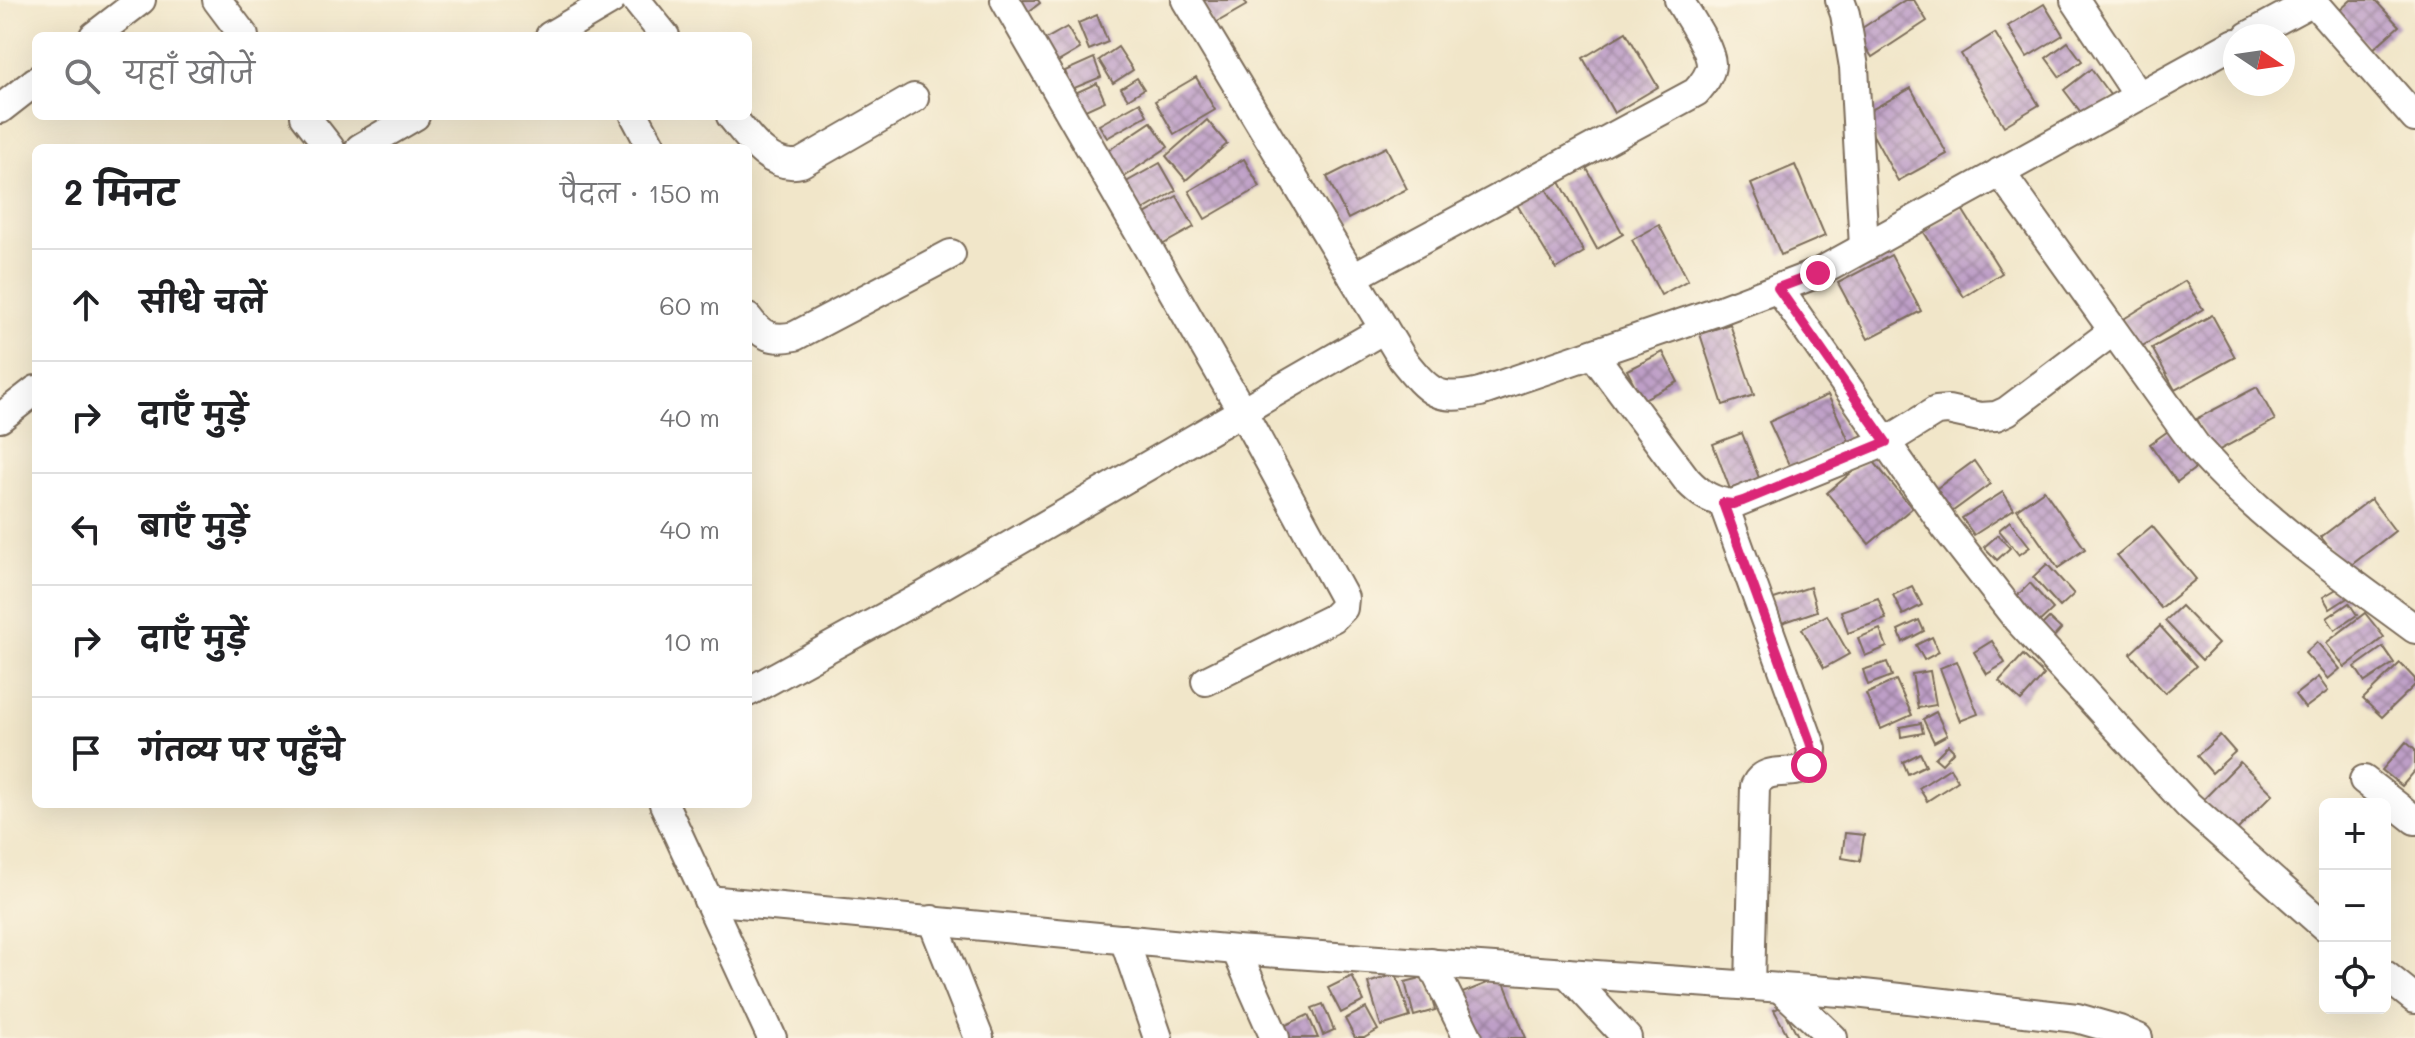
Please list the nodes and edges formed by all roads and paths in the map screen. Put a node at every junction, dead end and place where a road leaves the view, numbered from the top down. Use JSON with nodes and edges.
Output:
{"nodes":[{"id":1,"x":141,"y":0,"type":"edge"},
{"id":2,"x":217,"y":0,"type":"edge"},
{"id":3,"x":611,"y":0,"type":"edge"},
{"id":4,"x":636,"y":0,"type":"edge"},
{"id":5,"x":1005,"y":0,"type":"edge"},
{"id":6,"x":1186,"y":0,"type":"edge"},
{"id":7,"x":1679,"y":0,"type":"edge"},
{"id":8,"x":2075,"y":0,"type":"edge"},
{"id":9,"x":2314,"y":0,"type":"edge"},
{"id":10,"x":1851,"y":5,"type":"edge"},
{"id":11,"x":2268,"y":11,"type":"edge"},
{"id":12,"x":585,"y":27,"type":"edge"},
{"id":13,"x":99,"y":32,"type":"edge"},
{"id":14,"x":241,"y":32,"type":"edge"},
{"id":15,"x":566,"y":32,"type":"edge"},
{"id":16,"x":662,"y":32,"type":"edge"},
{"id":17,"x":2223,"y":49,"type":"edge"},
{"id":18,"x":32,"y":84,"type":"edge"},
{"id":19,"x":2138,"y":95,"type":"junction"},
{"id":20,"x":914,"y":98,"type":"dead end"},
{"id":21,"x":0,"y":109,"type":"edge"},
{"id":22,"x":2415,"y":118,"type":"edge"},
{"id":23,"x":308,"y":120,"type":"edge"},
{"id":24,"x":408,"y":120,"type":"edge"},
{"id":25,"x":637,"y":120,"type":"edge"},
{"id":26,"x":734,"y":120,"type":"edge"},
{"id":27,"x":327,"y":144,"type":"edge"},
{"id":28,"x":367,"y":144,"type":"edge"},
{"id":29,"x":650,"y":144,"type":"edge"},
{"id":30,"x":2000,"y":172,"type":"junction"},
{"id":31,"x":1864,"y":247,"type":"junction"},
{"id":32,"x":951,"y":254,"type":"dead end"},
{"id":33,"x":1353,"y":277,"type":"junction"},
{"id":34,"x":1778,"y":288,"type":"junction"},
{"id":35,"x":752,"y":323,"type":"edge"},
{"id":36,"x":1384,"y":329,"type":"junction"},
{"id":37,"x":2113,"y":331,"type":"junction"},
{"id":38,"x":1593,"y":354,"type":"junction"},
{"id":39,"x":32,"y":393,"type":"edge"},
{"id":40,"x":1242,"y":411,"type":"junction"},
{"id":41,"x":0,"y":418,"type":"edge"},
{"id":42,"x":1886,"y":442,"type":"junction"},
{"id":43,"x":1723,"y":503,"type":"junction"},
{"id":44,"x":2415,"y":629,"type":"edge"},
{"id":45,"x":1206,"y":681,"type":"dead end"},
{"id":46,"x":752,"y":690,"type":"edge"},
{"id":47,"x":2364,"y":780,"type":"dead end"},
{"id":48,"x":666,"y":808,"type":"edge"},
{"id":49,"x":2415,"y":820,"type":"edge"},
{"id":50,"x":708,"y":900,"type":"junction"},
{"id":51,"x":932,"y":920,"type":"junction"},
{"id":52,"x":2319,"y":922,"type":"edge"},
{"id":53,"x":1124,"y":939,"type":"junction"},
{"id":54,"x":1236,"y":950,"type":"junction"},
{"id":55,"x":1431,"y":963,"type":"junction"},
{"id":56,"x":1567,"y":973,"type":"junction"},
{"id":57,"x":2391,"y":980,"type":"edge"},
{"id":58,"x":1750,"y":986,"type":"junction"},
{"id":59,"x":1780,"y":988,"type":"junction"},
{"id":60,"x":2415,"y":999,"type":"edge"},
{"id":61,"x":772,"y":1038,"type":"edge"},
{"id":62,"x":979,"y":1038,"type":"edge"},
{"id":63,"x":1158,"y":1038,"type":"edge"},
{"id":64,"x":1275,"y":1038,"type":"edge"},
{"id":65,"x":1468,"y":1038,"type":"edge"},
{"id":66,"x":1627,"y":1038,"type":"edge"},
{"id":67,"x":1833,"y":1038,"type":"edge"},
{"id":68,"x":2138,"y":1038,"type":"edge"}],
"edges":[{"from":1,"to":13,"type":"street"},
{"from":2,"to":14,"type":"street"},
{"from":3,"to":12,"type":"street"},
{"from":4,"to":16,"type":"street"},
{"from":5,"to":40,"type":"street"},
{"from":6,"to":33,"type":"street"},
{"from":7,"to":33,"type":"street"},
{"from":8,"to":19,"type":"street"},
{"from":9,"to":11,"type":"street"},
{"from":9,"to":22,"type":"street"},
{"from":10,"to":31,"type":"street"},
{"from":12,"to":15,"type":"street"},
{"from":17,"to":19,"type":"street"},
{"from":18,"to":21,"type":"street"},
{"from":19,"to":30,"type":"street"},
{"from":20,"to":26,"type":"street"},
{"from":23,"to":27,"type":"street"},
{"from":24,"to":28,"type":"street"},
{"from":25,"to":29,"type":"street"},
{"from":30,"to":31,"type":"street"},
{"from":30,"to":37,"type":"street"},
{"from":31,"to":34,"type":"street"},
{"from":32,"to":35,"type":"street"},
{"from":33,"to":36,"type":"street"},
{"from":34,"to":38,"type":"street"},
{"from":34,"to":42,"type":"street"},
{"from":36,"to":38,"type":"street"},
{"from":36,"to":40,"type":"street"},
{"from":37,"to":42,"type":"street"},
{"from":37,"to":44,"type":"street"},
{"from":38,"to":43,"type":"street"},
{"from":39,"to":41,"type":"street"},
{"from":40,"to":45,"type":"street"},
{"from":40,"to":46,"type":"street"},
{"from":42,"to":43,"type":"street"},
{"from":42,"to":52,"type":"street"},
{"from":43,"to":58,"type":"street"},
{"from":47,"to":49,"type":"street"},
{"from":48,"to":50,"type":"street"},
{"from":50,"to":51,"type":"street"},
{"from":50,"to":61,"type":"street"},
{"from":51,"to":53,"type":"street"},
{"from":51,"to":62,"type":"street"},
{"from":53,"to":54,"type":"street"},
{"from":53,"to":63,"type":"street"},
{"from":54,"to":55,"type":"street"},
{"from":54,"to":64,"type":"street"},
{"from":55,"to":56,"type":"street"},
{"from":55,"to":65,"type":"street"},
{"from":56,"to":58,"type":"street"},
{"from":56,"to":66,"type":"street"},
{"from":57,"to":60,"type":"street"},
{"from":58,"to":59,"type":"street"},
{"from":59,"to":67,"type":"street"},
{"from":59,"to":68,"type":"street"}]}
